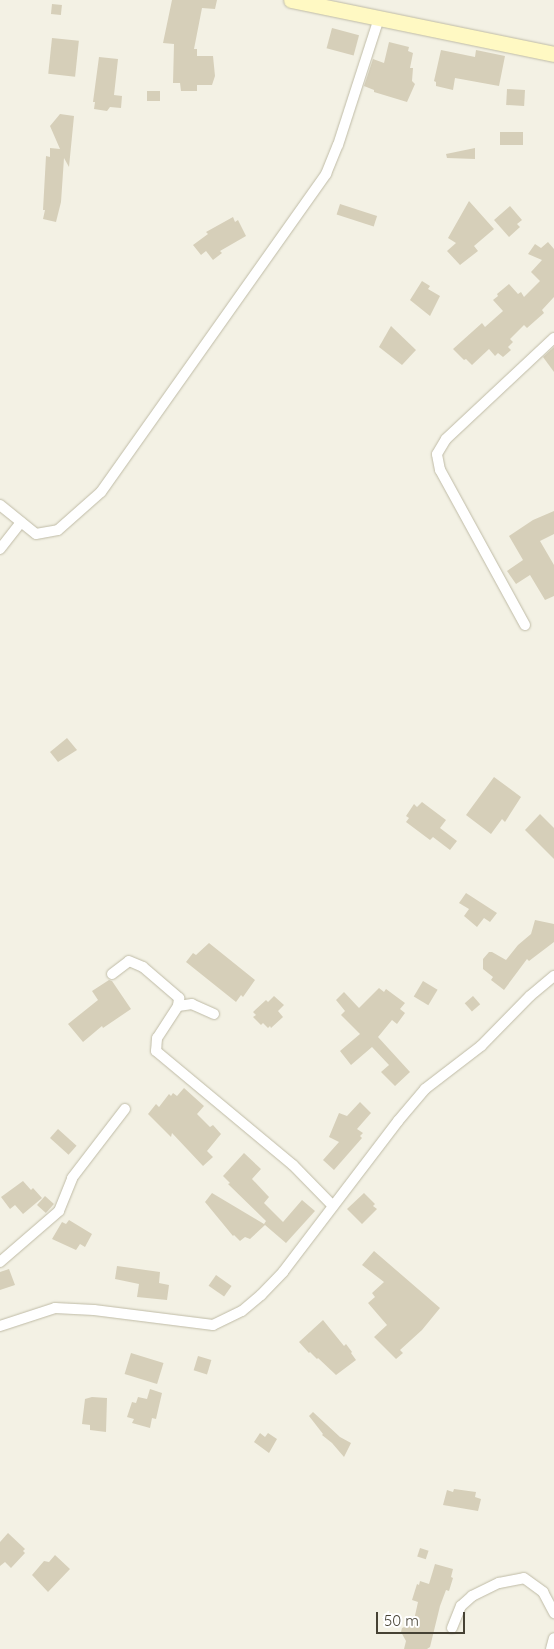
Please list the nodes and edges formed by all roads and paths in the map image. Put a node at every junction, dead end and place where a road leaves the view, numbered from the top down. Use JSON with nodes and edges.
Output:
{"nodes":[{"id":1,"x":290,"y":0,"type":"edge"},
{"id":2,"x":379,"y":18,"type":"junction"},
{"id":3,"x":554,"y":54,"type":"edge"},
{"id":4,"x":554,"y":338,"type":"edge"},
{"id":5,"x":0,"y":505,"type":"edge"},
{"id":6,"x":21,"y":522,"type":"junction"},
{"id":7,"x":0,"y":549,"type":"edge"},
{"id":8,"x":525,"y":625,"type":"dead end"},
{"id":9,"x":112,"y":974,"type":"dead end"},
{"id":10,"x":554,"y":976,"type":"edge"},
{"id":11,"x":178,"y":1006,"type":"junction"},
{"id":12,"x":214,"y":1014,"type":"dead end"},
{"id":13,"x":126,"y":1108,"type":"dead end"},
{"id":14,"x":333,"y":1206,"type":"junction"},
{"id":15,"x":0,"y":1262,"type":"edge"},
{"id":16,"x":0,"y":1326,"type":"edge"},
{"id":17,"x":554,"y":1613,"type":"edge"},
{"id":18,"x":452,"y":1628,"type":"dead end"},
{"id":19,"x":554,"y":1638,"type":"edge"},
{"id":20,"x":551,"y":1649,"type":"edge"}],
"edges":[{"from":1,"to":2,"type":"street"},
{"from":2,"to":3,"type":"street"},
{"from":2,"to":6,"type":"street"},
{"from":4,"to":8,"type":"street"},
{"from":5,"to":6,"type":"street"},
{"from":6,"to":7,"type":"street"},
{"from":9,"to":11,"type":"street"},
{"from":10,"to":14,"type":"street"},
{"from":11,"to":12,"type":"street"},
{"from":11,"to":14,"type":"street"},
{"from":13,"to":15,"type":"street"},
{"from":14,"to":16,"type":"street"},
{"from":17,"to":18,"type":"street"},
{"from":19,"to":20,"type":"street"}]}
